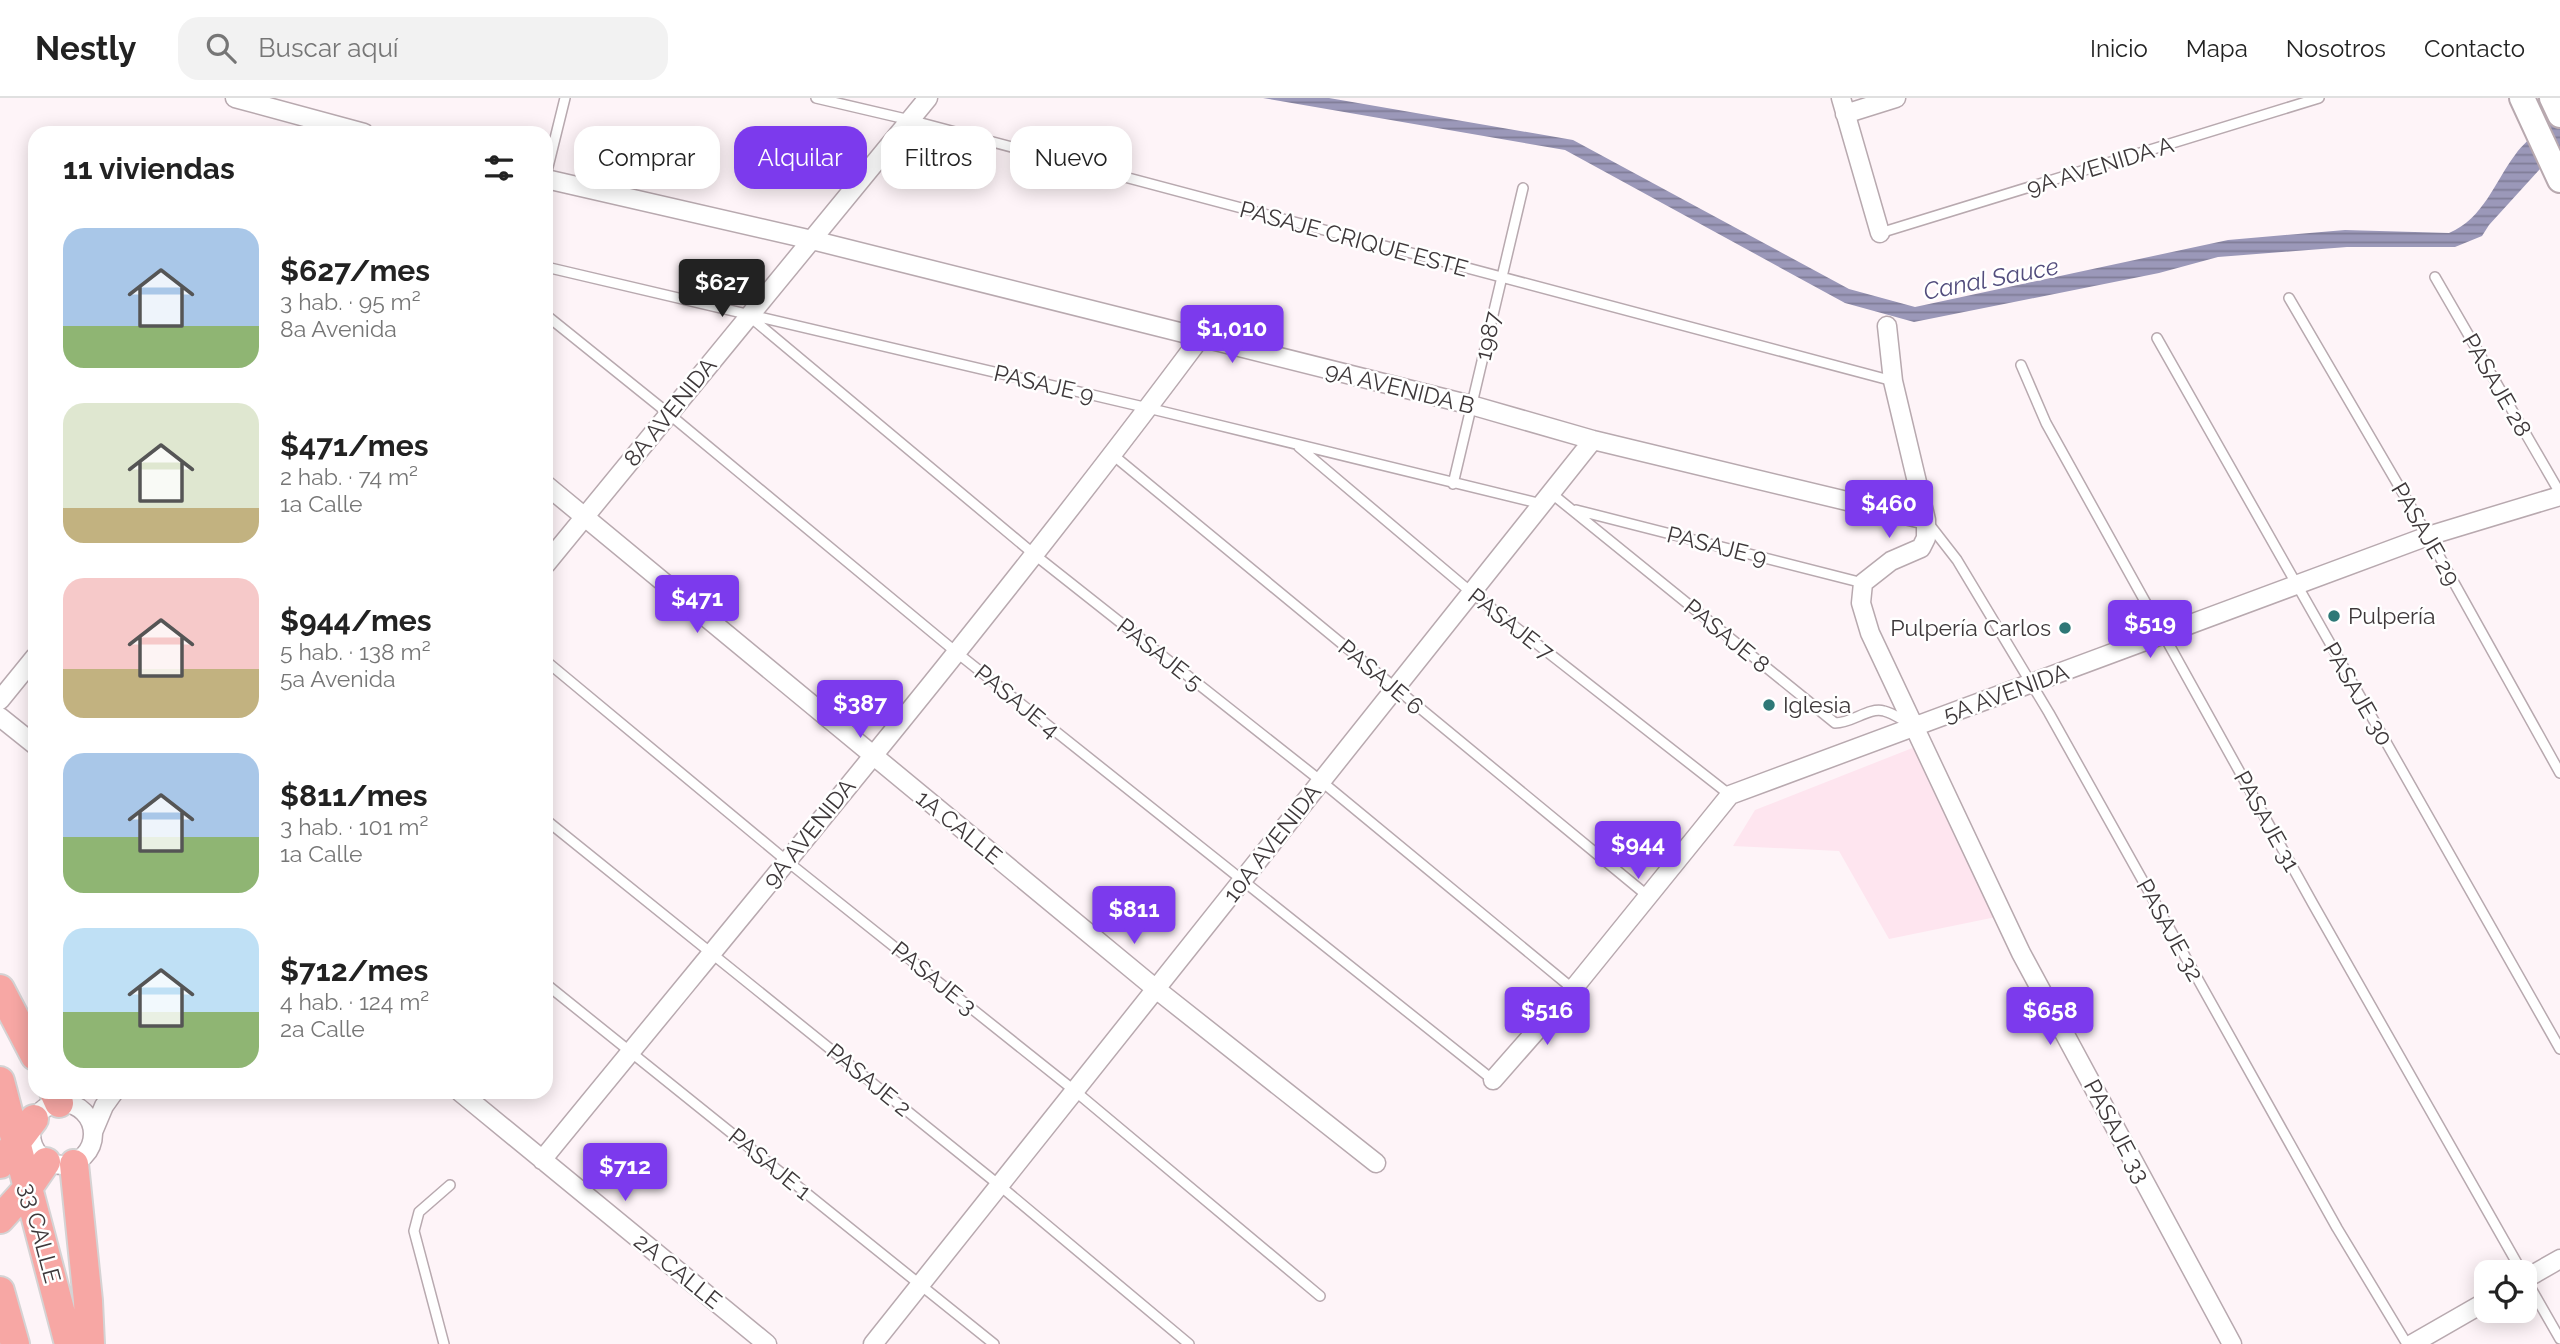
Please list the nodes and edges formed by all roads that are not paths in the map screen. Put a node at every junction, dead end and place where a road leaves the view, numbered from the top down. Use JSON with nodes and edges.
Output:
{"nodes":[{"id":1,"x":235,"y":98,"type":"edge"},
{"id":2,"x":565,"y":98,"type":"edge"},
{"id":3,"x":816,"y":98,"type":"edge"},
{"id":4,"x":928,"y":98,"type":"edge"},
{"id":5,"x":1896,"y":98,"type":"edge"},
{"id":6,"x":2319,"y":98,"type":"edge"},
{"id":7,"x":2522,"y":98,"type":"edge"},
{"id":8,"x":2553,"y":98,"type":"edge"},
{"id":9,"x":1843,"y":106,"type":"edge"},
{"id":10,"x":2560,"y":115,"type":"edge"},
{"id":11,"x":910,"y":120,"type":"junction"},
{"id":12,"x":337,"y":126,"type":"edge"},
{"id":13,"x":553,"y":148,"type":"edge"},
{"id":14,"x":553,"y":179,"type":"edge"},
{"id":15,"x":2560,"y":180,"type":"edge"},
{"id":16,"x":1523,"y":188,"type":"dead end"},
{"id":17,"x":1880,"y":233,"type":"joint"},
{"id":18,"x":812,"y":240,"type":"junction"},
{"id":19,"x":553,"y":269,"type":"edge"},
{"id":20,"x":2435,"y":277,"type":"dead end"},
{"id":21,"x":1501,"y":278,"type":"junction"},
{"id":22,"x":2289,"y":298,"type":"dead end"},
{"id":23,"x":750,"y":316,"type":"junction"},
{"id":24,"x":553,"y":321,"type":"edge"},
{"id":25,"x":1887,"y":326,"type":"dead end"},
{"id":26,"x":1201,"y":337,"type":"junction"},
{"id":27,"x":2157,"y":338,"type":"dead end"},
{"id":28,"x":2021,"y":365,"type":"dead end"},
{"id":29,"x":1893,"y":381,"type":"junction"},
{"id":30,"x":1471,"y":405,"type":"junction"},
{"id":31,"x":1148,"y":408,"type":"junction"},
{"id":32,"x":669,"y":414,"type":"junction"},
{"id":33,"x":1593,"y":440,"type":"junction"},
{"id":34,"x":1297,"y":446,"type":"junction"},
{"id":35,"x":1113,"y":455,"type":"junction"},
{"id":36,"x":1452,"y":484,"type":"junction"},
{"id":37,"x":553,"y":491,"type":"edge"},
{"id":38,"x":2560,"y":494,"type":"edge"},
{"id":39,"x":1546,"y":499,"type":"junction"},
{"id":40,"x":1571,"y":509,"type":"junction"},
{"id":41,"x":585,"y":517,"type":"junction"},
{"id":42,"x":1926,"y":520,"type":"junction"},
{"id":43,"x":2428,"y":536,"type":"junction"},
{"id":44,"x":1035,"y":555,"type":"junction"},
{"id":45,"x":553,"y":556,"type":"edge"},
{"id":46,"x":1863,"y":583,"type":"junction"},
{"id":47,"x":2297,"y":585,"type":"junction"},
{"id":48,"x":1472,"y":593,"type":"junction"},
{"id":49,"x":2164,"y":634,"type":"junction"},
{"id":50,"x":956,"y":652,"type":"junction"},
{"id":51,"x":28,"y":665,"type":"edge"},
{"id":52,"x":553,"y":668,"type":"edge"},
{"id":53,"x":2031,"y":684,"type":"junction"},
{"id":54,"x":1395,"y":689,"type":"junction"},
{"id":55,"x":0,"y":700,"type":"edge"},
{"id":56,"x":0,"y":717,"type":"edge"},
{"id":57,"x":1915,"y":727,"type":"junction"},
{"id":58,"x":28,"y":739,"type":"edge"},
{"id":59,"x":872,"y":756,"type":"junction"},
{"id":60,"x":2560,"y":773,"type":"edge"},
{"id":61,"x":1321,"y":781,"type":"junction"},
{"id":62,"x":1730,"y":795,"type":"junction"},
{"id":63,"x":553,"y":826,"type":"edge"},
{"id":64,"x":788,"y":862,"type":"junction"},
{"id":65,"x":1242,"y":881,"type":"junction"},
{"id":66,"x":1650,"y":897,"type":"junction"},
{"id":67,"x":711,"y":953,"type":"junction"},
{"id":68,"x":0,"y":989,"type":"edge"},
{"id":69,"x":1156,"y":989,"type":"junction"},
{"id":70,"x":1573,"y":989,"type":"junction"},
{"id":71,"x":553,"y":990,"type":"edge"},
{"id":72,"x":28,"y":1043,"type":"edge"},
{"id":73,"x":2560,"y":1049,"type":"edge"},
{"id":74,"x":630,"y":1052,"type":"junction"},
{"id":75,"x":1493,"y":1080,"type":"joint"},
{"id":76,"x":0,"y":1082,"type":"edge"},
{"id":77,"x":1075,"y":1091,"type":"junction"},
{"id":78,"x":61,"y":1099,"type":"edge"},
{"id":79,"x":99,"y":1099,"type":"edge"},
{"id":80,"x":109,"y":1099,"type":"edge"},
{"id":81,"x":468,"y":1099,"type":"edge"},
{"id":82,"x":34,"y":1119,"type":"junction"},
{"id":83,"x":93,"y":1132,"type":"junction"},
{"id":84,"x":8,"y":1153,"type":"edge"},
{"id":85,"x":542,"y":1160,"type":"junction"},
{"id":86,"x":46,"y":1161,"type":"junction"},
{"id":87,"x":1376,"y":1163,"type":"dead end"},
{"id":88,"x":74,"y":1164,"type":"junction"},
{"id":89,"x":450,"y":1185,"type":"dead end"},
{"id":90,"x":999,"y":1185,"type":"junction"},
{"id":91,"x":28,"y":1188,"type":"junction"},
{"id":92,"x":0,"y":1219,"type":"edge"},
{"id":93,"x":2560,"y":1259,"type":"edge"},
{"id":94,"x":2515,"y":1260,"type":"edge"},
{"id":95,"x":2537,"y":1271,"type":"edge"},
{"id":96,"x":920,"y":1285,"type":"junction"},
{"id":97,"x":1320,"y":1296,"type":"dead end"},
{"id":98,"x":1,"y":1298,"type":"edge"},
{"id":99,"x":2537,"y":1299,"type":"edge"},
{"id":100,"x":2474,"y":1308,"type":"edge"},
{"id":101,"x":2560,"y":1339,"type":"edge"},
{"id":102,"x":15,"y":1344,"type":"edge"},
{"id":103,"x":69,"y":1344,"type":"edge"},
{"id":104,"x":90,"y":1344,"type":"edge"},
{"id":105,"x":444,"y":1344,"type":"edge"},
{"id":106,"x":767,"y":1344,"type":"edge"},
{"id":107,"x":873,"y":1344,"type":"edge"},
{"id":108,"x":994,"y":1344,"type":"edge"},
{"id":109,"x":1189,"y":1344,"type":"edge"},
{"id":110,"x":2232,"y":1344,"type":"edge"},
{"id":111,"x":2409,"y":1344,"type":"edge"}],
"edges":[{"from":1,"to":12,"type":"street"},
{"from":2,"to":13,"type":"lane"},
{"from":3,"to":11,"type":"lane","name":"PASAJE CRIQUE ESTE"},
{"from":4,"to":11,"type":"street","name":"8A AVENIDA"},
{"from":5,"to":9,"type":"street"},
{"from":6,"to":17,"type":"lane","name":"9A AVENIDA A"},
{"from":7,"to":15,"type":"main road"},
{"from":8,"to":10,"type":"main road"},
{"from":9,"to":17,"type":"street"},
{"from":11,"to":18,"type":"street","name":"8A AVENIDA"},
{"from":11,"to":21,"type":"lane","name":"PASAJE CRIQUE ESTE"},
{"from":14,"to":18,"type":"street","name":"9A AVENIDA B"},
{"from":16,"to":21,"type":"lane","name":"1987"},
{"from":18,"to":23,"type":"street","name":"8A AVENIDA"},
{"from":18,"to":26,"type":"street","name":"9A AVENIDA B"},
{"from":19,"to":23,"type":"lane","name":"PASAJE 9"},
{"from":20,"to":38,"type":"lane","name":"PASAJE 28"},
{"from":21,"to":29,"type":"lane","name":"PASAJE CRIQUE ESTE"},
{"from":21,"to":30,"type":"lane","name":"1987"},
{"from":22,"to":43,"type":"lane","name":"PASAJE 29"},
{"from":23,"to":31,"type":"lane","name":"PASAJE 9"},
{"from":23,"to":32,"type":"street","name":"8A AVENIDA"},
{"from":23,"to":44,"type":"lane","name":"PASAJE 5"},
{"from":24,"to":32,"type":"lane","name":"PASAJE 4"},
{"from":25,"to":29,"type":"street"},
{"from":26,"to":30,"type":"street","name":"9A AVENIDA B"},
{"from":26,"to":31,"type":"street","name":"9A AVENIDA"},
{"from":27,"to":47,"type":"lane","name":"PASAJE 30"},
{"from":28,"to":49,"type":"lane","name":"PASAJE 31"},
{"from":29,"to":42,"type":"street"},
{"from":30,"to":33,"type":"street","name":"9A AVENIDA B"},
{"from":30,"to":36,"type":"lane","name":"1987"},
{"from":31,"to":34,"type":"lane","name":"PASAJE 9"},
{"from":31,"to":35,"type":"street","name":"9A AVENIDA"},
{"from":32,"to":41,"type":"street","name":"8A AVENIDA"},
{"from":32,"to":50,"type":"lane","name":"PASAJE 4"},
{"from":33,"to":39,"type":"street","name":"10A AVENIDA"},
{"from":33,"to":42,"type":"street","name":"9A AVENIDA B"},
{"from":34,"to":36,"type":"lane","name":"PASAJE 9"},
{"from":34,"to":48,"type":"lane","name":"PASAJE 7"},
{"from":35,"to":44,"type":"street","name":"9A AVENIDA"},
{"from":35,"to":54,"type":"lane","name":"PASAJE 6"},
{"from":36,"to":39,"type":"lane","name":"PASAJE 9"},
{"from":37,"to":41,"type":"street","name":"1A CALLE"},
{"from":38,"to":43,"type":"street","name":"5A AVENIDA"},
{"from":39,"to":40,"type":"lane","name":"PASAJE 8"},
{"from":39,"to":48,"type":"street","name":"10A AVENIDA"},
{"from":40,"to":46,"type":"lane","name":"PASAJE 9"},
{"from":40,"to":57,"type":"lane","name":"PASAJE 8"},
{"from":41,"to":45,"type":"street","name":"8A AVENIDA"},
{"from":41,"to":59,"type":"street","name":"1A CALLE"},
{"from":42,"to":46,"type":"street"},
{"from":42,"to":53,"type":"lane","name":"PASAJE 32"},
{"from":43,"to":47,"type":"street","name":"5A AVENIDA"},
{"from":43,"to":60,"type":"lane","name":"PASAJE 29"},
{"from":44,"to":50,"type":"street","name":"9A AVENIDA"},
{"from":44,"to":61,"type":"lane","name":"PASAJE 5"},
{"from":46,"to":57,"type":"street","name":"PASAJE 33"},
{"from":47,"to":49,"type":"street","name":"5A AVENIDA"},
{"from":47,"to":73,"type":"lane","name":"PASAJE 30"},
{"from":48,"to":54,"type":"street","name":"10A AVENIDA"},
{"from":48,"to":62,"type":"lane","name":"PASAJE 7"},
{"from":49,"to":53,"type":"street","name":"5A AVENIDA"},
{"from":49,"to":94,"type":"lane","name":"PASAJE 31"},
{"from":50,"to":59,"type":"street","name":"9A AVENIDA"},
{"from":50,"to":65,"type":"lane","name":"PASAJE 4"},
{"from":51,"to":55,"type":"street"},
{"from":52,"to":64,"type":"lane","name":"PASAJE 3"},
{"from":53,"to":57,"type":"street","name":"5A AVENIDA"},
{"from":53,"to":111,"type":"lane","name":"PASAJE 32"},
{"from":54,"to":61,"type":"street","name":"10A AVENIDA"},
{"from":54,"to":66,"type":"lane","name":"PASAJE 6"},
{"from":56,"to":58,"type":"street"},
{"from":57,"to":62,"type":"street","name":"5A AVENIDA"},
{"from":57,"to":110,"type":"street","name":"PASAJE 33"},
{"from":59,"to":64,"type":"street","name":"9A AVENIDA"},
{"from":59,"to":69,"type":"street","name":"1A CALLE"},
{"from":61,"to":65,"type":"street","name":"10A AVENIDA"},
{"from":61,"to":70,"type":"lane","name":"PASAJE 5"},
{"from":62,"to":66,"type":"street"},
{"from":63,"to":67,"type":"lane","name":"PASAJE 2"},
{"from":64,"to":67,"type":"street","name":"9A AVENIDA"},
{"from":64,"to":77,"type":"lane","name":"PASAJE 3"},
{"from":65,"to":69,"type":"street","name":"10A AVENIDA"},
{"from":65,"to":75,"type":"lane","name":"PASAJE 4"},
{"from":66,"to":70,"type":"street"},
{"from":67,"to":74,"type":"street","name":"9A AVENIDA"},
{"from":67,"to":90,"type":"lane","name":"PASAJE 2"},
{"from":68,"to":72,"type":"main road"},
{"from":69,"to":77,"type":"street","name":"10A AVENIDA"},
{"from":69,"to":87,"type":"street","name":"1A CALLE"},
{"from":70,"to":75,"type":"street"},
{"from":71,"to":74,"type":"lane","name":"PASAJE 1"},
{"from":74,"to":85,"type":"street","name":"9A AVENIDA"},
{"from":74,"to":96,"type":"lane","name":"PASAJE 1"},
{"from":76,"to":84,"type":"main road","name":"33 CALLE"},
{"from":77,"to":90,"type":"street","name":"10A AVENIDA"},
{"from":77,"to":97,"type":"lane","name":"PASAJE 3"},
{"from":78,"to":79,"type":"street"},
{"from":78,"to":82,"type":"street"},
{"from":78,"to":83,"type":"street"},
{"from":80,"to":83,"type":"street"},
{"from":81,"to":85,"type":"street","name":"2A CALLE"},
{"from":82,"to":84,"type":"main road"},
{"from":82,"to":86,"type":"street"},
{"from":83,"to":88,"type":"street"},
{"from":84,"to":91,"type":"main road","name":"33 CALLE"},
{"from":85,"to":106,"type":"street","name":"2A CALLE"},
{"from":86,"to":88,"type":"street"},
{"from":86,"to":91,"type":"main road"},
{"from":88,"to":104,"type":"main road"},
{"from":89,"to":105,"type":"lane"},
{"from":90,"to":96,"type":"street","name":"10A AVENIDA"},
{"from":90,"to":109,"type":"lane","name":"PASAJE 2"},
{"from":91,"to":92,"type":"main road"},
{"from":91,"to":103,"type":"main road","name":"33 CALLE"},
{"from":93,"to":95,"type":"street"},
{"from":96,"to":107,"type":"street","name":"10A AVENIDA"},
{"from":96,"to":108,"type":"lane","name":"PASAJE 1"},
{"from":98,"to":102,"type":"main road"},
{"from":99,"to":101,"type":"lane"},
{"from":100,"to":111,"type":"street"}]}
